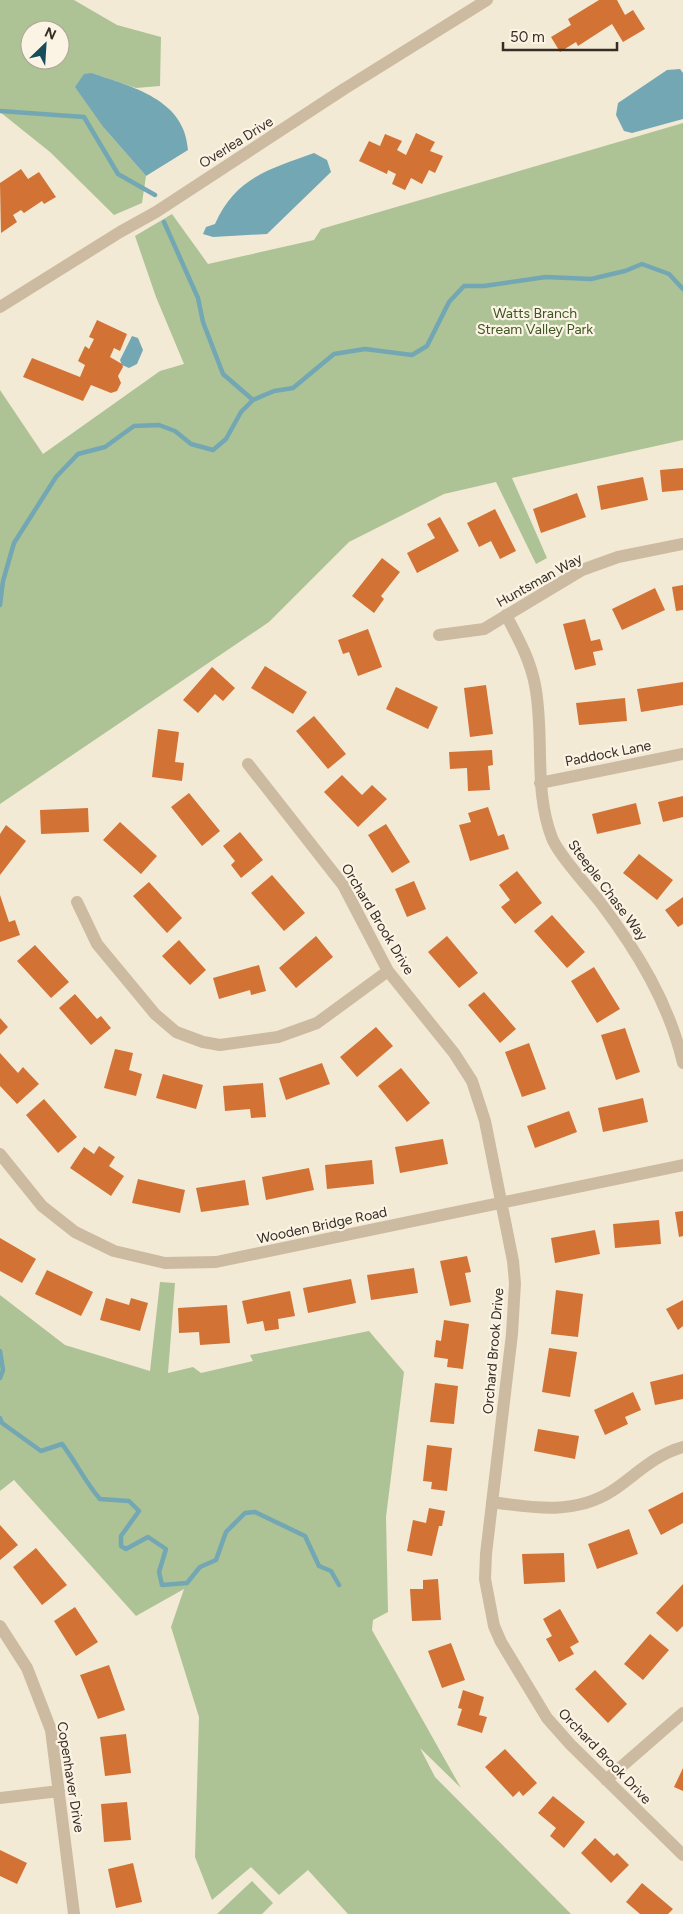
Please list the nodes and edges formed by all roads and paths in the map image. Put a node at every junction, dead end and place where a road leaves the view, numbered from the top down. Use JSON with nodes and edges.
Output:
{"nodes":[{"id":1,"x":487,"y":0,"type":"edge"},
{"id":2,"x":0,"y":307,"type":"edge"},
{"id":3,"x":683,"y":544,"type":"edge"},
{"id":4,"x":506,"y":615,"type":"junction"},
{"id":5,"x":440,"y":636,"type":"dead end"},
{"id":6,"x":683,"y":754,"type":"edge"},
{"id":7,"x":248,"y":764,"type":"dead end"},
{"id":8,"x":540,"y":783,"type":"junction"},
{"id":9,"x":77,"y":902,"type":"dead end"},
{"id":10,"x":388,"y":971,"type":"junction"},
{"id":11,"x":683,"y":1062,"type":"edge"},
{"id":12,"x":0,"y":1154,"type":"edge"},
{"id":13,"x":683,"y":1165,"type":"edge"},
{"id":14,"x":502,"y":1204,"type":"junction"},
{"id":15,"x":683,"y":1447,"type":"edge"},
{"id":16,"x":492,"y":1502,"type":"junction"},
{"id":17,"x":0,"y":1626,"type":"edge"},
{"id":18,"x":683,"y":1713,"type":"edge"},
{"id":19,"x":606,"y":1780,"type":"junction"},
{"id":20,"x":59,"y":1791,"type":"junction"},
{"id":21,"x":0,"y":1798,"type":"edge"},
{"id":22,"x":683,"y":1855,"type":"edge"},
{"id":23,"x":74,"y":1914,"type":"edge"}],
"edges":[{"from":1,"to":2,"type":"street","name":"Overlea Drive"},
{"from":3,"to":4,"type":"street","name":"Huntsman Way"},
{"from":4,"to":5,"type":"street","name":"Huntsman Way"},
{"from":4,"to":8,"type":"street","name":"Steeple Chase Way"},
{"from":6,"to":8,"type":"street","name":"Paddock Lane"},
{"from":7,"to":10,"type":"street","name":"Orchard Brook Drive"},
{"from":8,"to":11,"type":"street","name":"Steeple Chase Way"},
{"from":9,"to":10,"type":"street"},
{"from":10,"to":14,"type":"street","name":"Orchard Brook Drive"},
{"from":12,"to":14,"type":"street","name":"Wooden Bridge Road"},
{"from":13,"to":14,"type":"street","name":"Wooden Bridge Road"},
{"from":14,"to":16,"type":"street","name":"Orchard Brook Drive"},
{"from":15,"to":16,"type":"street"},
{"from":16,"to":19,"type":"street","name":"Orchard Brook Drive"},
{"from":17,"to":20,"type":"street","name":"Copenhaver Drive"},
{"from":18,"to":19,"type":"street"},
{"from":19,"to":22,"type":"street","name":"Orchard Brook Drive"},
{"from":20,"to":21,"type":"street"},
{"from":20,"to":23,"type":"street","name":"Copenhaver Drive"}]}
